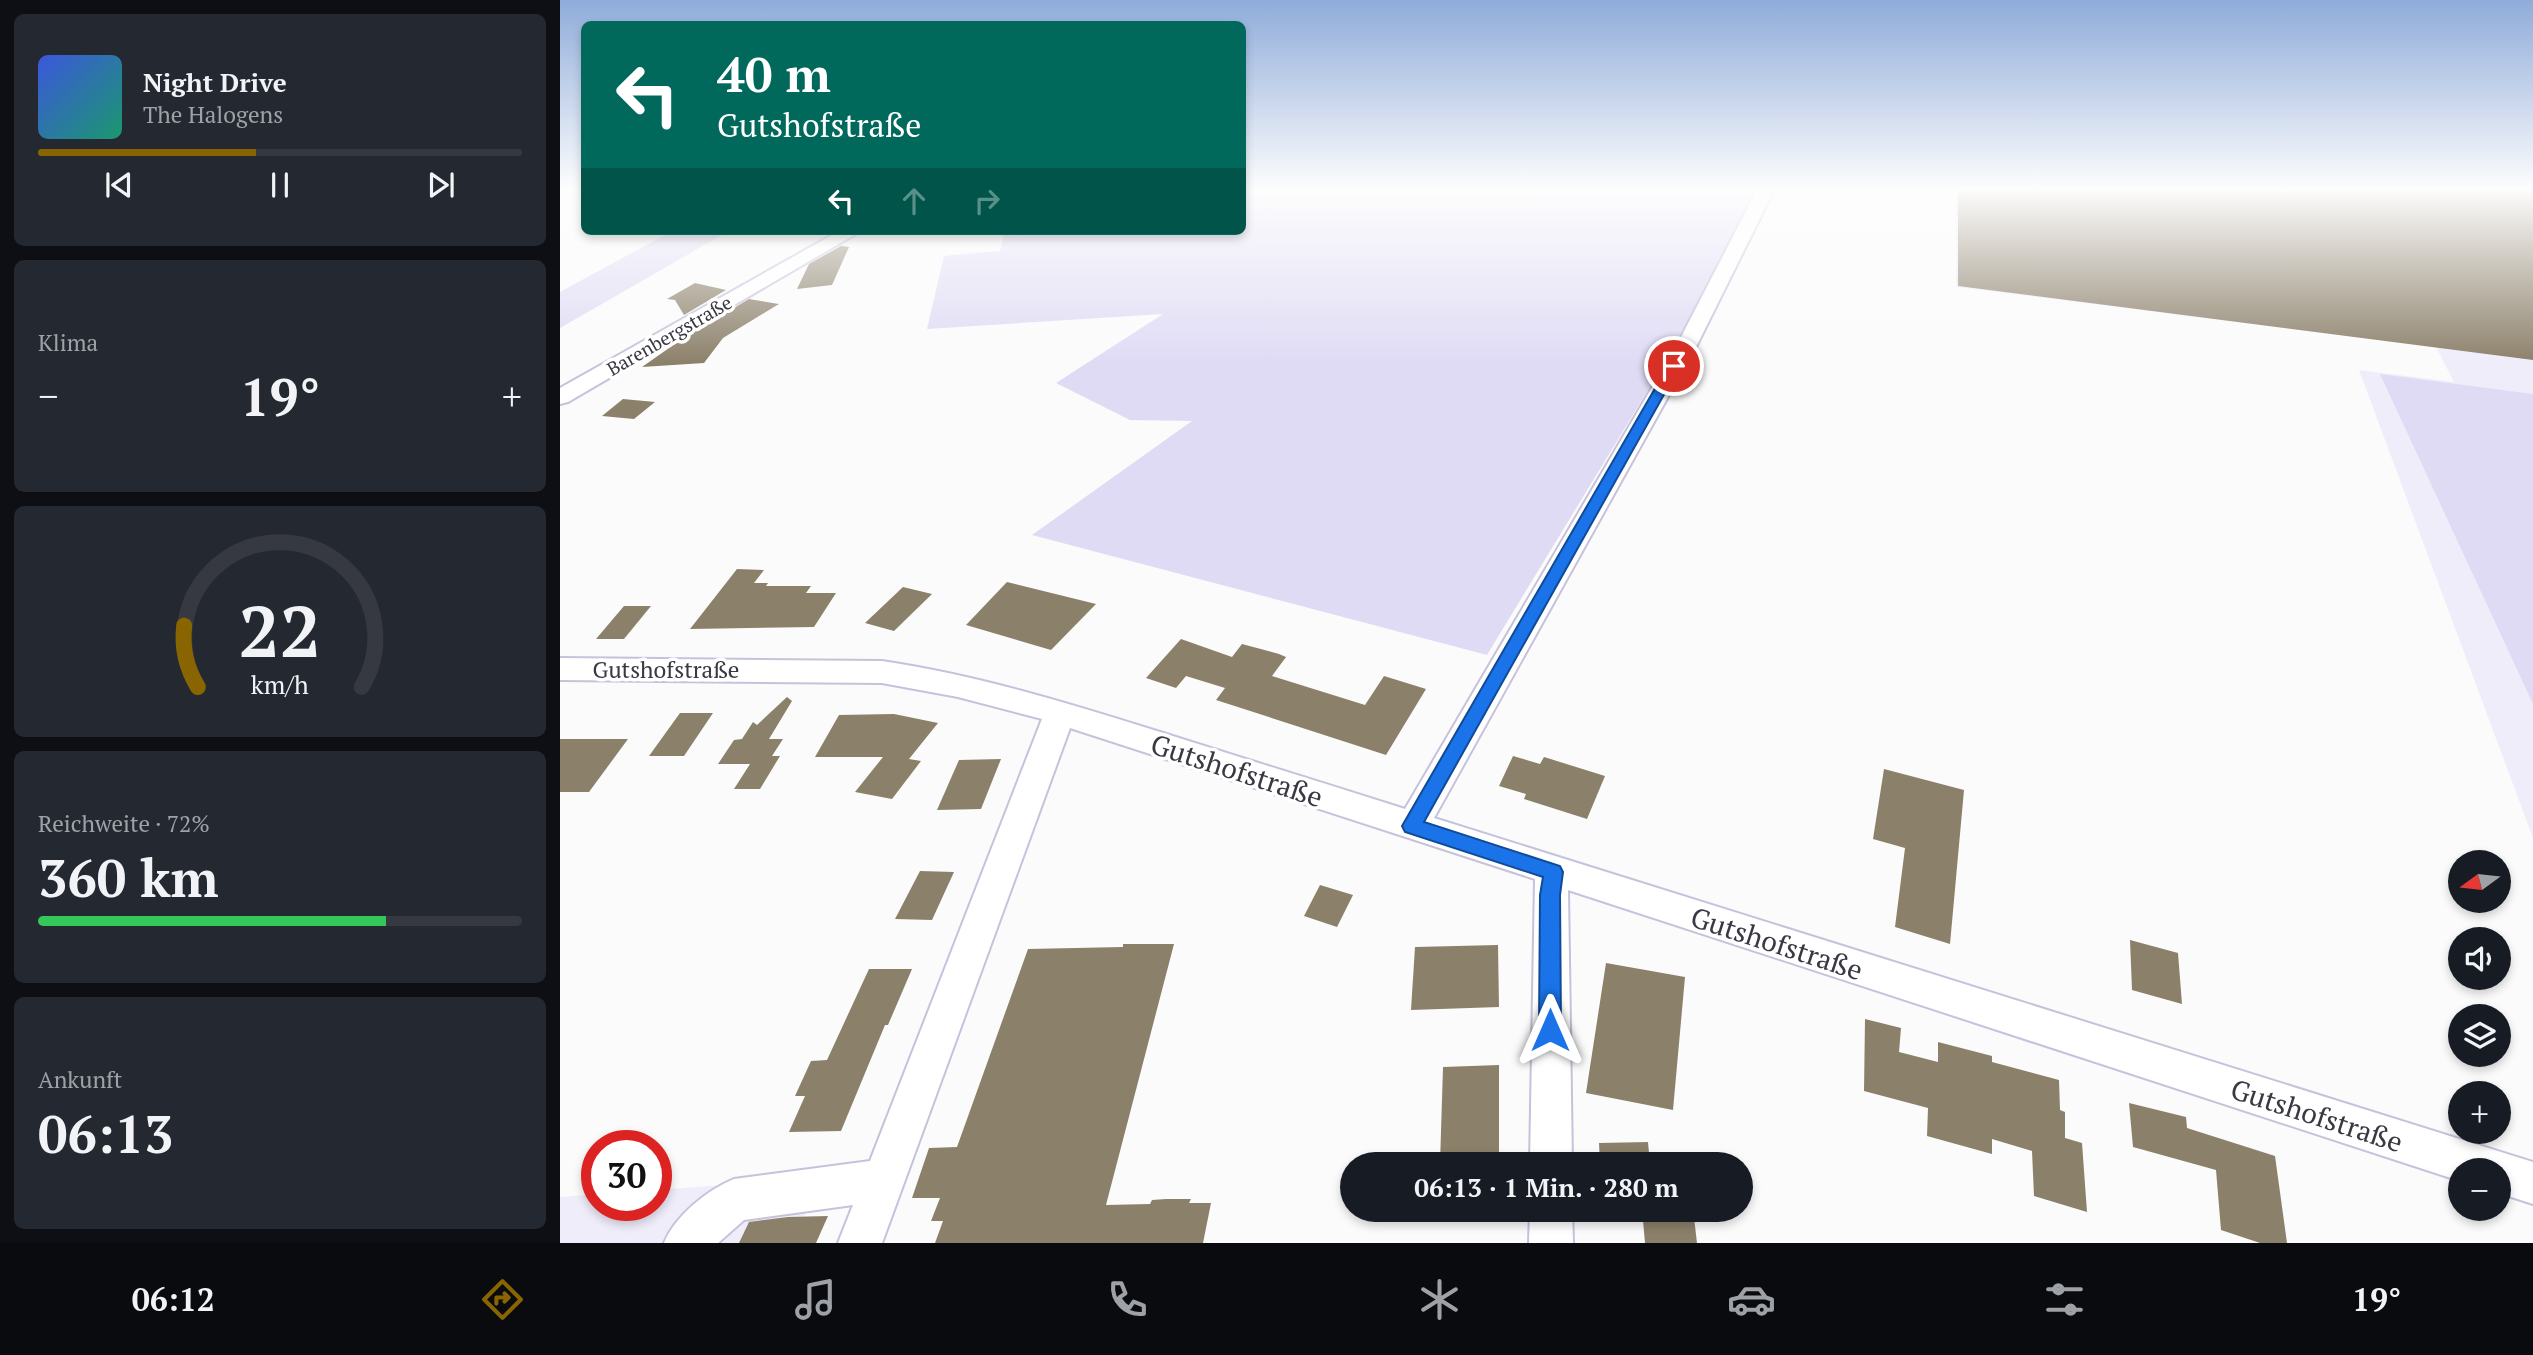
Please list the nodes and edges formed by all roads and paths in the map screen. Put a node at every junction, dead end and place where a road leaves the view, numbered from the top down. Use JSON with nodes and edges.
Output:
{"nodes":[{"id":1,"x":822,"y":248,"type":"edge"},
{"id":2,"x":1736,"y":248,"type":"edge"},
{"id":3,"x":560,"y":397,"type":"edge"},
{"id":4,"x":560,"y":669,"type":"edge"},
{"id":5,"x":1060,"y":713,"type":"junction"},
{"id":6,"x":1412,"y":826,"type":"junction"},
{"id":7,"x":1553,"y":872,"type":"junction"},
{"id":8,"x":1550,"y":1152,"type":"edge"},
{"id":9,"x":2453,"y":1158,"type":"edge"},
{"id":10,"x":2511,"y":1176,"type":"edge"},
{"id":11,"x":884,"y":1180,"type":"junction"},
{"id":12,"x":2533,"y":1183,"type":"edge"},
{"id":13,"x":1551,"y":1222,"type":"edge"},
{"id":14,"x":686,"y":1243,"type":"edge"},
{"id":15,"x":860,"y":1243,"type":"edge"},
{"id":16,"x":1551,"y":1243,"type":"edge"}],
"edges":[{"from":1,"to":3,"type":"street","name":"Barenbergstraße"},
{"from":2,"to":6,"type":"street"},
{"from":4,"to":5,"type":"street","name":"Gutshofstraße"},
{"from":5,"to":6,"type":"street","name":"Gutshofstraße"},
{"from":5,"to":11,"type":"street"},
{"from":6,"to":7,"type":"street","name":"Gutshofstraße"},
{"from":7,"to":8,"type":"street"},
{"from":7,"to":9,"type":"street","name":"Gutshofstraße"},
{"from":10,"to":12,"type":"street"},
{"from":11,"to":14,"type":"street"},
{"from":11,"to":15,"type":"street"},
{"from":13,"to":16,"type":"street"}]}
